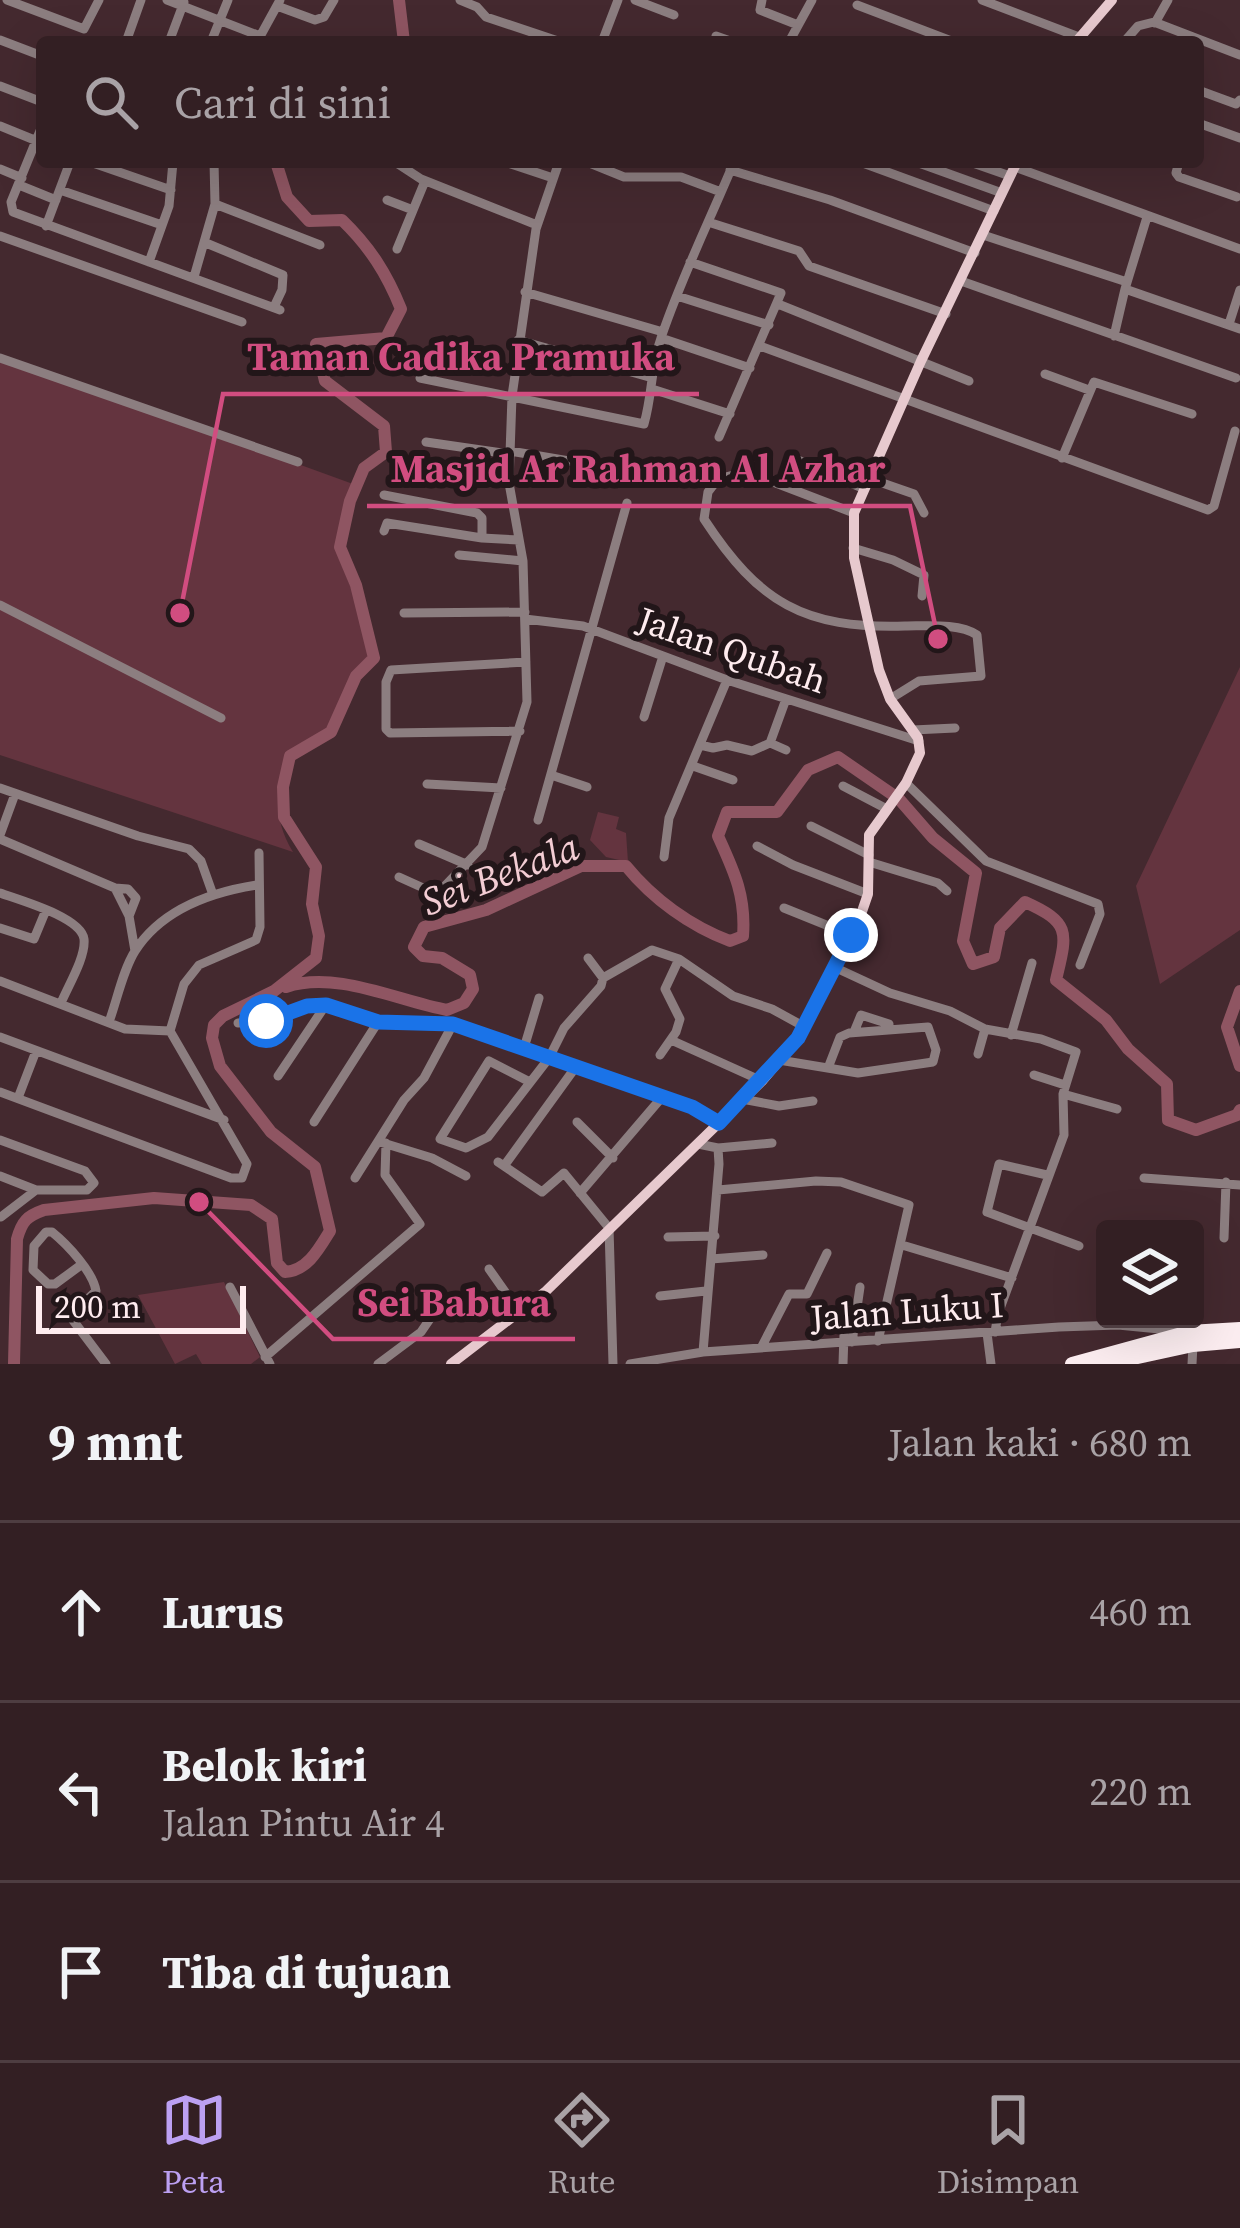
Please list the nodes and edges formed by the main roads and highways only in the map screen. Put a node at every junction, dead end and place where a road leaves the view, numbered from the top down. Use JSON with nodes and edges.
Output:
{"nodes":[{"id":1,"x":1112,"y":0,"type":"edge"},
{"id":2,"x":1081,"y":36,"type":"edge"},
{"id":3,"x":1014,"y":168,"type":"edge"},
{"id":4,"x":1153,"y":1329,"type":"edge"},
{"id":5,"x":1240,"y":1329,"type":"edge"},
{"id":6,"x":1191,"y":1338,"type":"junction"},
{"id":7,"x":1240,"y":1341,"type":"edge"},
{"id":8,"x":451,"y":1364,"type":"edge"},
{"id":9,"x":1072,"y":1364,"type":"edge"},
{"id":10,"x":1106,"y":1364,"type":"edge"}],
"edges":[{"from":1,"to":2,"type":"main road"},
{"from":3,"to":8,"type":"main road"},
{"from":4,"to":6,"type":"highway"},
{"from":4,"to":9,"type":"highway"},
{"from":5,"to":6,"type":"highway"},
{"from":6,"to":7,"type":"highway"},
{"from":6,"to":10,"type":"highway"}]}
